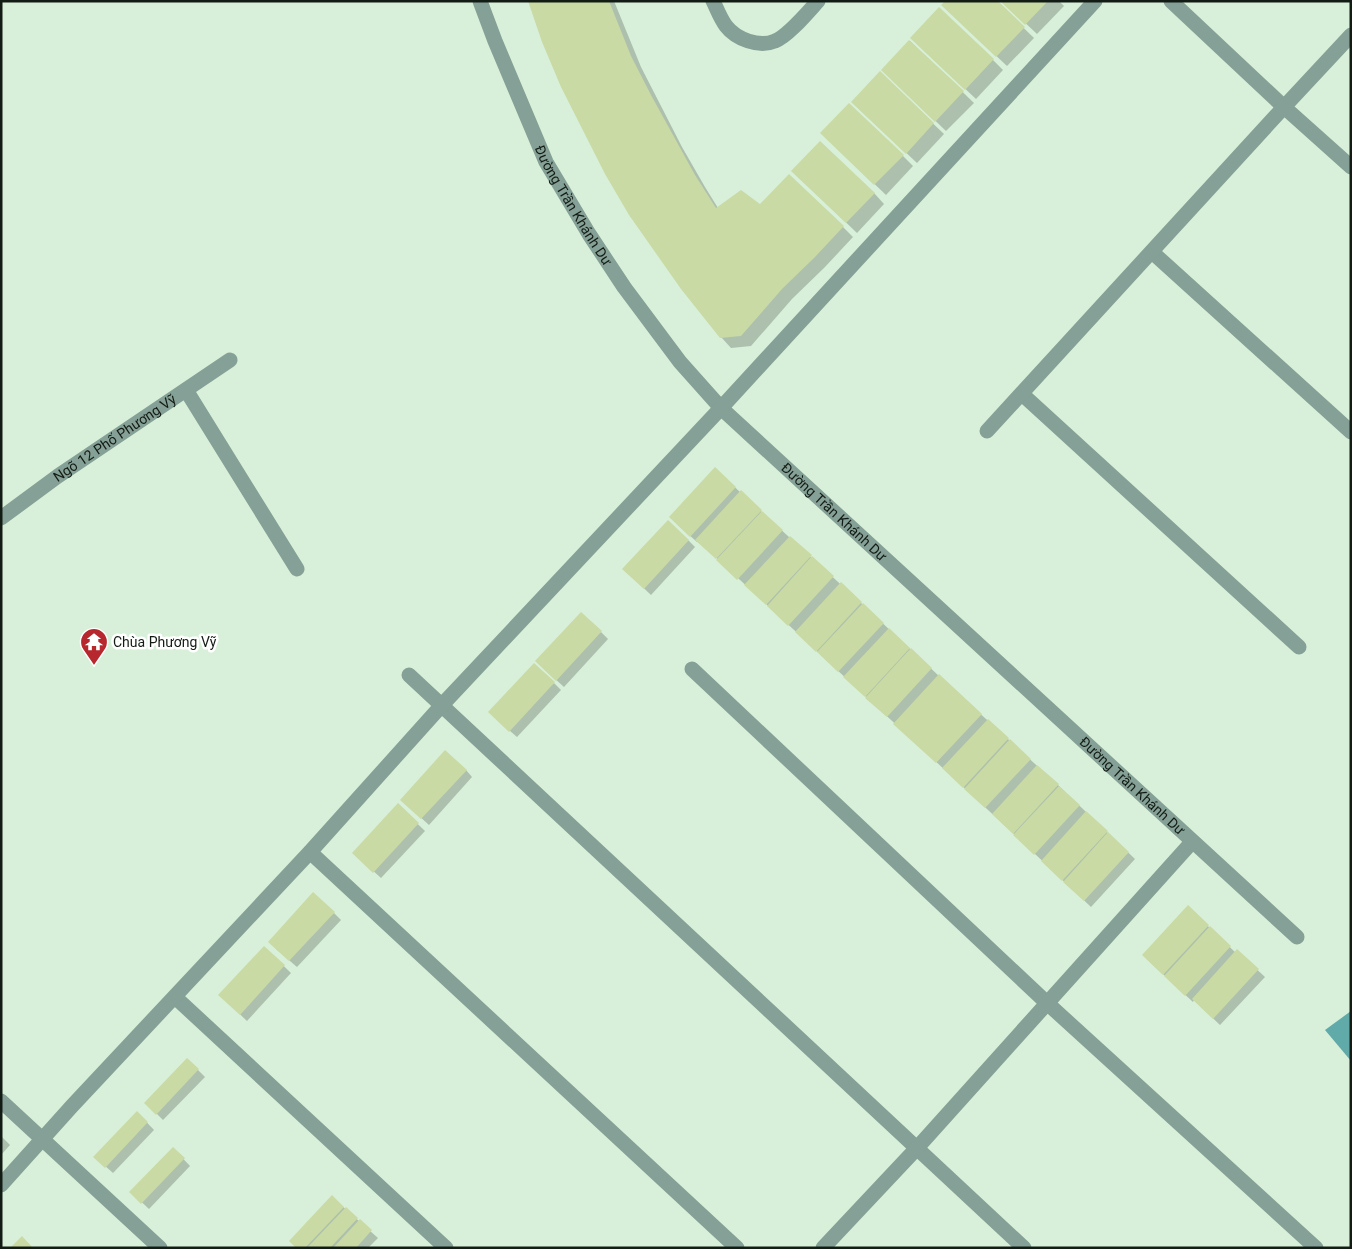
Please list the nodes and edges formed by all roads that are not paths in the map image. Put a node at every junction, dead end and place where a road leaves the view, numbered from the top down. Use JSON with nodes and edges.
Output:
{"nodes":[{"id":1,"x":480,"y":1,"type":"edge"},
{"id":2,"x":713,"y":1,"type":"edge"},
{"id":3,"x":818,"y":1,"type":"edge"},
{"id":4,"x":1095,"y":1,"type":"edge"},
{"id":5,"x":1171,"y":1,"type":"edge"},
{"id":6,"x":1351,"y":36,"type":"edge"},
{"id":7,"x":1284,"y":107,"type":"junction"},
{"id":8,"x":1351,"y":167,"type":"edge"},
{"id":9,"x":1152,"y":252,"type":"junction"},
{"id":10,"x":230,"y":360,"type":"dead end"},
{"id":11,"x":186,"y":390,"type":"junction"},
{"id":12,"x":1022,"y":394,"type":"junction"},
{"id":13,"x":721,"y":408,"type":"junction"},
{"id":14,"x":987,"y":431,"type":"dead end"},
{"id":15,"x":1351,"y":432,"type":"edge"},
{"id":16,"x":1,"y":518,"type":"edge"},
{"id":17,"x":297,"y":569,"type":"dead end"},
{"id":18,"x":1299,"y":647,"type":"dead end"},
{"id":19,"x":692,"y":669,"type":"dead end"},
{"id":20,"x":409,"y":675,"type":"dead end"},
{"id":21,"x":442,"y":705,"type":"junction"},
{"id":22,"x":1192,"y":842,"type":"junction"},
{"id":23,"x":310,"y":852,"type":"junction"},
{"id":24,"x":1296,"y":937,"type":"dead end"},
{"id":25,"x":174,"y":997,"type":"junction"},
{"id":26,"x":1047,"y":1003,"type":"junction"},
{"id":27,"x":1,"y":1102,"type":"edge"},
{"id":28,"x":42,"y":1139,"type":"junction"},
{"id":29,"x":917,"y":1148,"type":"junction"},
{"id":30,"x":1,"y":1185,"type":"edge"},
{"id":31,"x":160,"y":1248,"type":"edge"},
{"id":32,"x":446,"y":1248,"type":"edge"},
{"id":33,"x":737,"y":1248,"type":"edge"},
{"id":34,"x":823,"y":1248,"type":"edge"},
{"id":35,"x":1024,"y":1248,"type":"edge"},
{"id":36,"x":1316,"y":1248,"type":"edge"}],
"edges":[{"from":1,"to":13,"type":"street","name":"Đường Trần Khánh Dư"},
{"from":2,"to":3,"type":"street"},
{"from":4,"to":13,"type":"street"},
{"from":5,"to":7,"type":"street"},
{"from":6,"to":7,"type":"street"},
{"from":7,"to":8,"type":"street"},
{"from":7,"to":9,"type":"street"},
{"from":9,"to":12,"type":"street"},
{"from":9,"to":15,"type":"street"},
{"from":10,"to":11,"type":"street","name":"Ngõ 12 Phố Phương Vỹ"},
{"from":11,"to":16,"type":"street","name":"Ngõ 12 Phố Phương Vỹ"},
{"from":11,"to":17,"type":"street"},
{"from":12,"to":14,"type":"street"},
{"from":12,"to":18,"type":"street"},
{"from":13,"to":21,"type":"street"},
{"from":13,"to":22,"type":"street","name":"Đường Trần Khánh Dư"},
{"from":19,"to":26,"type":"street"},
{"from":20,"to":21,"type":"street"},
{"from":21,"to":23,"type":"street"},
{"from":21,"to":29,"type":"street"},
{"from":22,"to":24,"type":"street","name":"Đường Trần Khánh Dư"},
{"from":22,"to":26,"type":"street"},
{"from":23,"to":25,"type":"street"},
{"from":23,"to":33,"type":"street"},
{"from":25,"to":28,"type":"street"},
{"from":25,"to":32,"type":"street"},
{"from":26,"to":29,"type":"street"},
{"from":26,"to":36,"type":"street"},
{"from":27,"to":28,"type":"street"},
{"from":28,"to":30,"type":"street"},
{"from":28,"to":31,"type":"street"},
{"from":29,"to":34,"type":"street"},
{"from":29,"to":35,"type":"street"}]}
